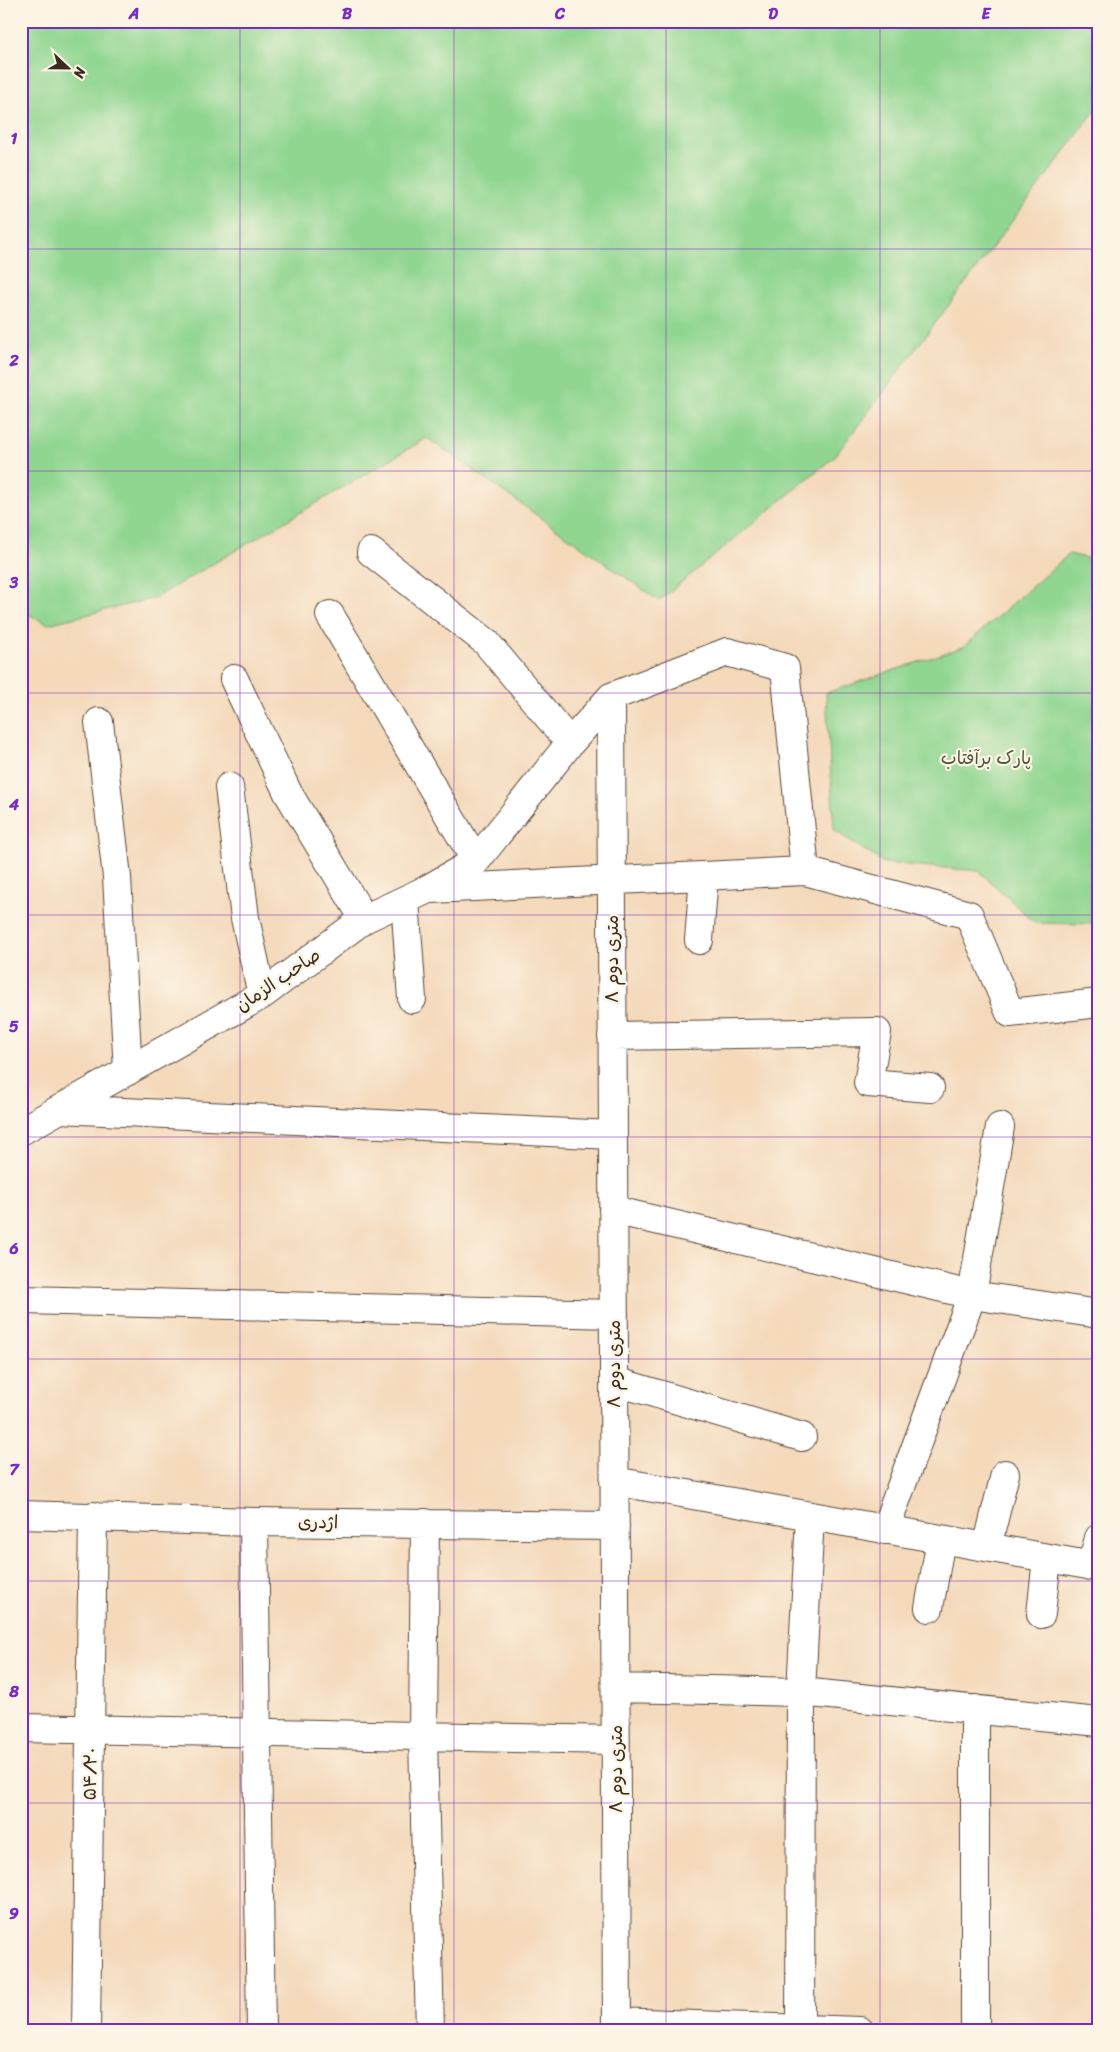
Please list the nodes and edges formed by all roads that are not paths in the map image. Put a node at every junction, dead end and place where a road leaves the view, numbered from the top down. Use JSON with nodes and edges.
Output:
{"nodes":[{"id":1,"x":371,"y":552,"type":"dead end"},
{"id":2,"x":330,"y":615,"type":"dead end"},
{"id":3,"x":234,"y":679,"type":"dead end"},
{"id":4,"x":610,"y":697,"type":"junction"},
{"id":5,"x":99,"y":722,"type":"dead end"},
{"id":6,"x":570,"y":743,"type":"junction"},
{"id":7,"x":229,"y":787,"type":"dead end"},
{"id":8,"x":476,"y":861,"type":"junction"},
{"id":9,"x":805,"y":871,"type":"junction"},
{"id":10,"x":704,"y":876,"type":"junction"},
{"id":11,"x":611,"y":880,"type":"junction"},
{"id":12,"x":416,"y":895,"type":"junction"},
{"id":13,"x":364,"y":919,"type":"junction"},
{"id":14,"x":699,"y":940,"type":"dead end"},
{"id":15,"x":262,"y":995,"type":"junction"},
{"id":16,"x":412,"y":999,"type":"dead end"},
{"id":17,"x":1099,"y":1003,"type":"edge"},
{"id":18,"x":612,"y":1036,"type":"junction"},
{"id":19,"x":128,"y":1071,"type":"junction"},
{"id":20,"x":930,"y":1088,"type":"dead end"},
{"id":21,"x":60,"y":1109,"type":"junction"},
{"id":22,"x":1000,"y":1127,"type":"dead end"},
{"id":23,"x":21,"y":1131,"type":"edge"},
{"id":24,"x":612,"y":1135,"type":"junction"},
{"id":25,"x":613,"y":1210,"type":"junction"},
{"id":26,"x":972,"y":1296,"type":"junction"},
{"id":27,"x":21,"y":1300,"type":"edge"},
{"id":28,"x":614,"y":1314,"type":"junction"},
{"id":29,"x":1099,"y":1314,"type":"edge"},
{"id":30,"x":614,"y":1381,"type":"junction"},
{"id":31,"x":802,"y":1437,"type":"dead end"},
{"id":32,"x":1005,"y":1474,"type":"dead end"},
{"id":33,"x":614,"y":1482,"type":"junction"},
{"id":34,"x":21,"y":1515,"type":"edge"},
{"id":35,"x":93,"y":1516,"type":"junction"},
{"id":36,"x":810,"y":1516,"type":"junction"},
{"id":37,"x":254,"y":1522,"type":"junction"},
{"id":38,"x":425,"y":1523,"type":"junction"},
{"id":39,"x":615,"y":1526,"type":"junction"},
{"id":40,"x":885,"y":1530,"type":"junction"},
{"id":41,"x":1099,"y":1538,"type":"edge"},
{"id":42,"x":941,"y":1540,"type":"junction"},
{"id":43,"x":987,"y":1547,"type":"junction"},
{"id":44,"x":1047,"y":1558,"type":"junction"},
{"id":45,"x":1095,"y":1567,"type":"edge"},
{"id":46,"x":929,"y":1608,"type":"dead end"},
{"id":47,"x":1041,"y":1614,"type":"dead end"},
{"id":48,"x":616,"y":1688,"type":"junction"},
{"id":49,"x":801,"y":1692,"type":"junction"},
{"id":50,"x":975,"y":1709,"type":"junction"},
{"id":51,"x":1099,"y":1722,"type":"edge"},
{"id":52,"x":21,"y":1728,"type":"edge"},
{"id":53,"x":91,"y":1729,"type":"junction"},
{"id":54,"x":257,"y":1733,"type":"junction"},
{"id":55,"x":423,"y":1736,"type":"junction"},
{"id":56,"x":615,"y":1740,"type":"junction"},
{"id":57,"x":617,"y":2026,"type":"edge"},
{"id":58,"x":800,"y":2029,"type":"edge"},
{"id":59,"x":86,"y":2031,"type":"edge"},
{"id":60,"x":261,"y":2031,"type":"edge"},
{"id":61,"x":430,"y":2031,"type":"edge"},
{"id":62,"x":860,"y":2031,"type":"edge"},
{"id":63,"x":975,"y":2031,"type":"edge"}],
"edges":[{"from":1,"to":6,"type":"street"},
{"from":2,"to":8,"type":"street"},
{"from":3,"to":13,"type":"street"},
{"from":4,"to":6,"type":"street"},
{"from":4,"to":9,"type":"street"},
{"from":4,"to":11,"type":"street","name":"۸ متری دوم"},
{"from":5,"to":19,"type":"street"},
{"from":6,"to":8,"type":"street"},
{"from":7,"to":15,"type":"street"},
{"from":8,"to":12,"type":"street","name":"صاحب الزمان"},
{"from":9,"to":10,"type":"street"},
{"from":9,"to":17,"type":"street"},
{"from":10,"to":11,"type":"street"},
{"from":10,"to":14,"type":"street"},
{"from":11,"to":12,"type":"street"},
{"from":11,"to":18,"type":"street","name":"۸ متری دوم"},
{"from":12,"to":13,"type":"street","name":"صاحب الزمان"},
{"from":12,"to":16,"type":"street"},
{"from":13,"to":15,"type":"street","name":"صاحب الزمان"},
{"from":15,"to":19,"type":"street","name":"صاحب الزمان"},
{"from":18,"to":20,"type":"street"},
{"from":18,"to":24,"type":"street","name":"۸ متری دوم"},
{"from":19,"to":21,"type":"street","name":"صاحب الزمان"},
{"from":21,"to":23,"type":"street"},
{"from":21,"to":24,"type":"street"},
{"from":22,"to":26,"type":"street"},
{"from":24,"to":25,"type":"street","name":"۸ متری دوم"},
{"from":25,"to":26,"type":"street"},
{"from":25,"to":28,"type":"street","name":"۸ متری دوم"},
{"from":26,"to":29,"type":"street"},
{"from":26,"to":40,"type":"street"},
{"from":27,"to":28,"type":"street"},
{"from":28,"to":30,"type":"street","name":"۸ متری دوم"},
{"from":30,"to":31,"type":"street"},
{"from":30,"to":33,"type":"street","name":"۸ متری دوم"},
{"from":32,"to":43,"type":"street"},
{"from":33,"to":36,"type":"street"},
{"from":33,"to":39,"type":"street","name":"۸ متری دوم"},
{"from":34,"to":35,"type":"street","name":"اژدری"},
{"from":35,"to":37,"type":"street","name":"اژدری"},
{"from":35,"to":53,"type":"street","name":"۵۴/۲۰"},
{"from":36,"to":40,"type":"street"},
{"from":36,"to":49,"type":"street"},
{"from":37,"to":38,"type":"street","name":"اژدری"},
{"from":37,"to":54,"type":"street"},
{"from":38,"to":39,"type":"street","name":"اژدری"},
{"from":38,"to":55,"type":"street"},
{"from":39,"to":48,"type":"street","name":"۸ متری دوم"},
{"from":40,"to":42,"type":"street"},
{"from":41,"to":45,"type":"street"},
{"from":42,"to":43,"type":"street"},
{"from":42,"to":46,"type":"street"},
{"from":43,"to":44,"type":"street"},
{"from":44,"to":45,"type":"street"},
{"from":44,"to":47,"type":"street"},
{"from":48,"to":49,"type":"street"},
{"from":48,"to":56,"type":"street","name":"۸ متری دوم"},
{"from":49,"to":50,"type":"street"},
{"from":49,"to":58,"type":"street"},
{"from":50,"to":51,"type":"street"},
{"from":50,"to":63,"type":"street"},
{"from":52,"to":53,"type":"street"},
{"from":53,"to":54,"type":"street"},
{"from":53,"to":59,"type":"street","name":"۵۴/۲۰"},
{"from":54,"to":55,"type":"street"},
{"from":54,"to":60,"type":"street"},
{"from":55,"to":56,"type":"street"},
{"from":55,"to":61,"type":"street"},
{"from":56,"to":57,"type":"street","name":"۸ متری دوم"},
{"from":57,"to":58,"type":"street"},
{"from":58,"to":62,"type":"street"}]}
